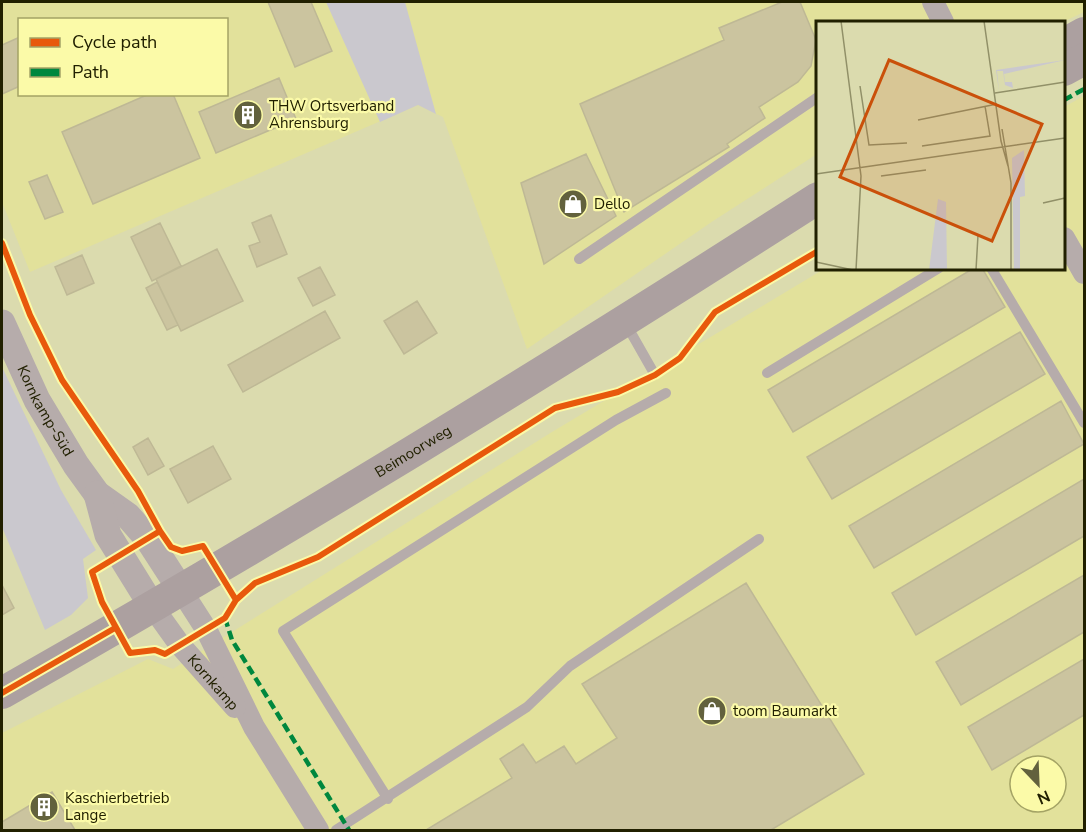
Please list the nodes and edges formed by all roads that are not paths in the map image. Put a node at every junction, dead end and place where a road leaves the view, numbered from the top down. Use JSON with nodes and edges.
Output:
{"nodes":[{"id":1,"x":933,"y":2,"type":"edge"},
{"id":2,"x":942,"y":21,"type":"edge"},
{"id":3,"x":1084,"y":33,"type":"edge"},
{"id":4,"x":1065,"y":43,"type":"edge"},
{"id":5,"x":1084,"y":59,"type":"edge"},
{"id":6,"x":1065,"y":69,"type":"edge"},
{"id":7,"x":816,"y":98,"type":"edge"},
{"id":8,"x":816,"y":199,"type":"edge"},
{"id":9,"x":1065,"y":240,"type":"edge"},
{"id":10,"x":579,"y":259,"type":"dead end"},
{"id":11,"x":936,"y":270,"type":"edge"},
{"id":12,"x":992,"y":270,"type":"edge"},
{"id":13,"x":1084,"y":273,"type":"edge"},
{"id":14,"x":624,"y":321,"type":"junction"},
{"id":15,"x":2,"y":323,"type":"edge"},
{"id":16,"x":767,"y":373,"type":"dead end"},
{"id":17,"x":655,"y":375,"type":"dead end"},
{"id":18,"x":666,"y":393,"type":"dead end"},
{"id":19,"x":1084,"y":423,"type":"edge"},
{"id":20,"x":97,"y":494,"type":"junction"},
{"id":21,"x":759,"y":539,"type":"dead end"},
{"id":22,"x":181,"y":590,"type":"junction"},
{"id":23,"x":153,"y":606,"type":"junction"},
{"id":24,"x":2,"y":693,"type":"edge"},
{"id":25,"x":254,"y":728,"type":"junction"},
{"id":26,"x":388,"y":799,"type":"junction"},
{"id":27,"x":318,"y":831,"type":"edge"},
{"id":28,"x":336,"y":831,"type":"edge"}],
"edges":[{"from":1,"to":2,"type":"street"},
{"from":3,"to":4,"type":"main road"},
{"from":5,"to":6,"type":"main road"},
{"from":7,"to":10,"type":"lane"},
{"from":8,"to":14,"type":"main road","name":"Beimoorweg"},
{"from":9,"to":13,"type":"street"},
{"from":11,"to":16,"type":"lane"},
{"from":12,"to":19,"type":"lane"},
{"from":14,"to":17,"type":"lane"},
{"from":14,"to":22,"type":"main road","name":"Beimoorweg"},
{"from":15,"to":20,"type":"street","name":"Kornkamp-Süd"},
{"from":18,"to":26,"type":"lane"},
{"from":20,"to":22,"type":"street","name":"Kornkamp-Süd"},
{"from":20,"to":23,"type":"street","name":"Kornkamp-Süd"},
{"from":21,"to":26,"type":"lane"},
{"from":22,"to":23,"type":"main road","name":"Beimoorweg"},
{"from":22,"to":25,"type":"street","name":"Kornkamp"},
{"from":23,"to":24,"type":"main road","name":"Beimoorweg"},
{"from":23,"to":25,"type":"street","name":"Kornkamp"},
{"from":25,"to":27,"type":"street","name":"Kornkamp"},
{"from":26,"to":28,"type":"lane"}]}
